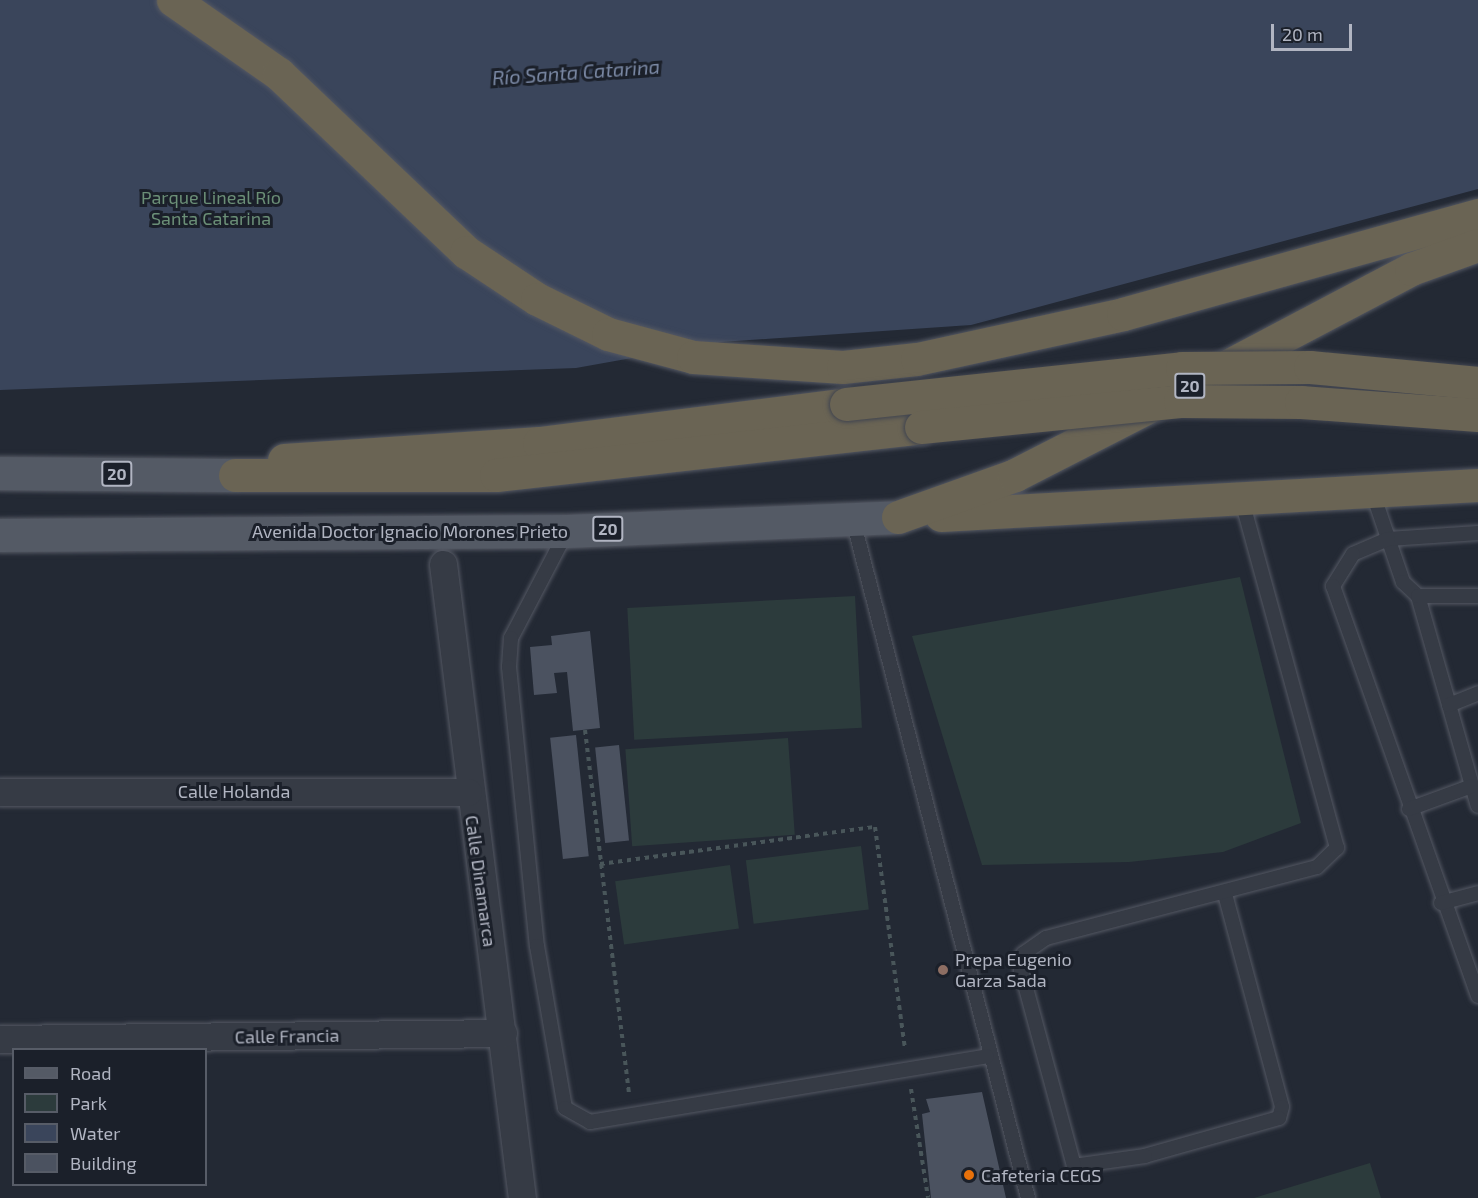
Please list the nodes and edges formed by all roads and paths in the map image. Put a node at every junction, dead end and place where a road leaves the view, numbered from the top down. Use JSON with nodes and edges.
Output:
{"nodes":[{"id":1,"x":173,"y":0,"type":"edge"},
{"id":2,"x":1478,"y":215,"type":"edge"},
{"id":3,"x":1478,"y":245,"type":"edge"},
{"id":4,"x":1478,"y":383,"type":"edge"},
{"id":5,"x":1478,"y":415,"type":"edge"},
{"id":6,"x":0,"y":473,"type":"edge"},
{"id":7,"x":234,"y":475,"type":"junction"},
{"id":8,"x":1478,"y":485,"type":"edge"},
{"id":9,"x":1372,"y":490,"type":"junction"},
{"id":10,"x":1240,"y":498,"type":"junction"},
{"id":11,"x":898,"y":517,"type":"junction"},
{"id":12,"x":853,"y":520,"type":"junction"},
{"id":13,"x":567,"y":531,"type":"junction"},
{"id":14,"x":1478,"y":533,"type":"edge"},
{"id":15,"x":0,"y":535,"type":"edge"},
{"id":16,"x":1388,"y":539,"type":"junction"},
{"id":17,"x":443,"y":564,"type":"dead end"},
{"id":18,"x":1478,"y":596,"type":"edge"},
{"id":19,"x":1418,"y":597,"type":"junction"},
{"id":20,"x":1478,"y":693,"type":"edge"},
{"id":21,"x":1449,"y":705,"type":"junction"},
{"id":22,"x":585,"y":730,"type":"dead end"},
{"id":23,"x":1472,"y":786,"type":"junction"},
{"id":24,"x":0,"y":792,"type":"edge"},
{"id":25,"x":468,"y":792,"type":"junction"},
{"id":26,"x":1478,"y":806,"type":"edge"},
{"id":27,"x":1409,"y":809,"type":"junction"},
{"id":28,"x":600,"y":864,"type":"junction"},
{"id":29,"x":1478,"y":893,"type":"edge"},
{"id":30,"x":1225,"y":894,"type":"junction"},
{"id":31,"x":1441,"y":903,"type":"junction"},
{"id":32,"x":1478,"y":996,"type":"edge"},
{"id":33,"x":503,"y":1033,"type":"junction"},
{"id":34,"x":0,"y":1039,"type":"edge"},
{"id":35,"x":987,"y":1056,"type":"junction"},
{"id":36,"x":908,"y":1069,"type":"junction"},
{"id":37,"x":632,"y":1115,"type":"junction"},
{"id":38,"x":522,"y":1198,"type":"edge"},
{"id":39,"x":928,"y":1198,"type":"edge"},
{"id":40,"x":1028,"y":1198,"type":"edge"}],
"edges":[{"from":1,"to":2,"type":"highway"},
{"from":3,"to":11,"type":"highway","name":"Avenida Doctor Ignacio Morones Prieto","number":"20"},
{"from":4,"to":7,"type":"highway","bridge":true},
{"from":5,"to":7,"type":"highway","bridge":true},
{"from":6,"to":7,"type":"main road","number":"20"},
{"from":8,"to":9,"type":"highway"},
{"from":9,"to":10,"type":"highway"},
{"from":9,"to":16,"type":"lane"},
{"from":10,"to":11,"type":"highway"},
{"from":10,"to":30,"type":"lane"},
{"from":11,"to":12,"type":"main road","name":"Avenida Doctor Ignacio Morones Prieto","number":"20"},
{"from":12,"to":13,"type":"main road","name":"Avenida Doctor Ignacio Morones Prieto","number":"20"},
{"from":12,"to":35,"type":"lane"},
{"from":13,"to":15,"type":"main road","name":"Avenida Doctor Ignacio Morones Prieto","number":"20"},
{"from":13,"to":37,"type":"lane"},
{"from":14,"to":16,"type":"lane"},
{"from":16,"to":19,"type":"lane"},
{"from":16,"to":27,"type":"lane"},
{"from":17,"to":25,"type":"street","name":"Calle Dinamarca"},
{"from":18,"to":19,"type":"lane"},
{"from":19,"to":21,"type":"lane"},
{"from":20,"to":21,"type":"lane"},
{"from":21,"to":23,"type":"lane"},
{"from":22,"to":28,"type":"path"},
{"from":23,"to":26,"type":"lane"},
{"from":23,"to":27,"type":"lane"},
{"from":24,"to":25,"type":"street","name":"Calle Holanda"},
{"from":25,"to":33,"type":"street","name":"Calle Dinamarca"},
{"from":27,"to":31,"type":"lane"},
{"from":28,"to":36,"type":"path"},
{"from":28,"to":37,"type":"path"},
{"from":29,"to":31,"type":"lane"},
{"from":30,"to":30,"type":"lane"},
{"from":31,"to":32,"type":"lane"},
{"from":33,"to":34,"type":"street","name":"Calle Francia"},
{"from":33,"to":38,"type":"street","name":"Calle Dinamarca"},
{"from":35,"to":36,"type":"lane"},
{"from":35,"to":40,"type":"lane"},
{"from":36,"to":37,"type":"lane"},
{"from":36,"to":39,"type":"path"}]}
